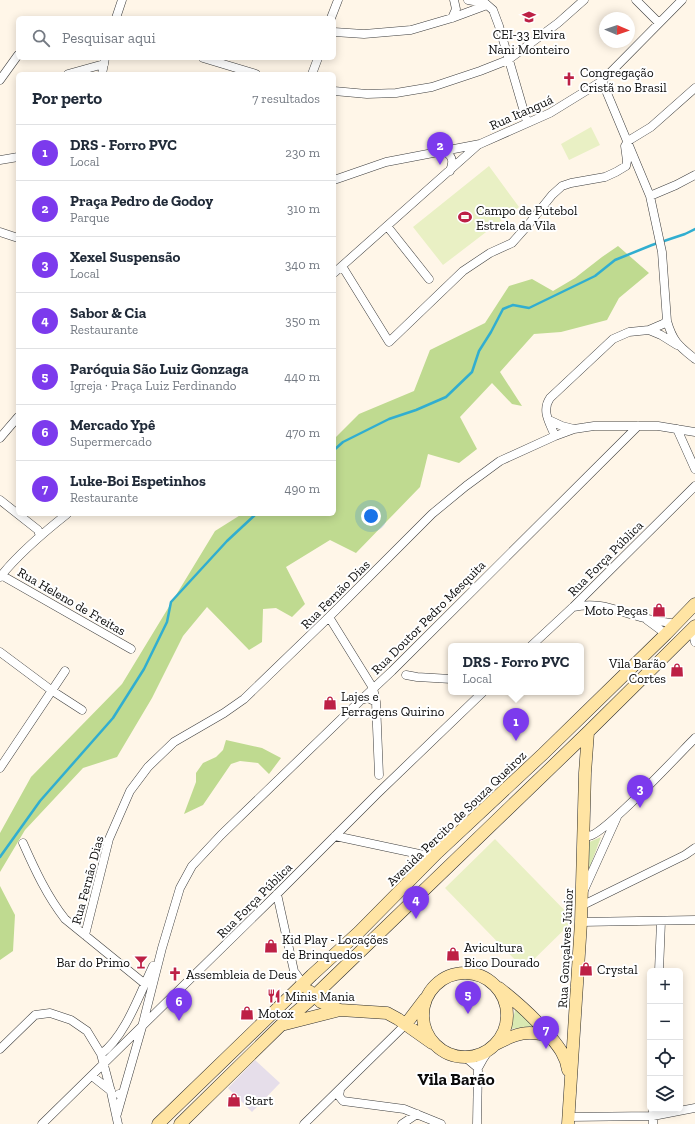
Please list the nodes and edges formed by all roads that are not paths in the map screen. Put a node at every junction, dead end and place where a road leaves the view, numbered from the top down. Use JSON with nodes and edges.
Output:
{"nodes":[{"id":1,"x":122,"y":0,"type":"edge"},
{"id":2,"x":338,"y":0,"type":"edge"},
{"id":3,"x":454,"y":0,"type":"edge"},
{"id":4,"x":463,"y":0,"type":"edge"},
{"id":5,"x":471,"y":0,"type":"edge"},
{"id":6,"x":584,"y":0,"type":"edge"},
{"id":7,"x":636,"y":0,"type":"edge"},
{"id":8,"x":682,"y":0,"type":"edge"},
{"id":9,"x":487,"y":5,"type":"junction"},
{"id":10,"x":456,"y":9,"type":"junction"},
{"id":11,"x":471,"y":11,"type":"junction"},
{"id":12,"x":117,"y":16,"type":"edge"},
{"id":13,"x":332,"y":16,"type":"edge"},
{"id":14,"x":452,"y":18,"type":"junction"},
{"id":15,"x":659,"y":23,"type":"junction"},
{"id":16,"x":336,"y":32,"type":"edge"},
{"id":17,"x":16,"y":58,"type":"edge"},
{"id":18,"x":210,"y":60,"type":"edge"},
{"id":19,"x":317,"y":60,"type":"edge"},
{"id":20,"x":508,"y":60,"type":"junction"},
{"id":21,"x":105,"y":61,"type":"edge"},
{"id":22,"x":74,"y":72,"type":"edge"},
{"id":23,"x":102,"y":72,"type":"edge"},
{"id":24,"x":249,"y":72,"type":"edge"},
{"id":25,"x":313,"y":72,"type":"edge"},
{"id":26,"x":0,"y":80,"type":"edge"},
{"id":27,"x":602,"y":81,"type":"junction"},
{"id":28,"x":695,"y":88,"type":"edge"},
{"id":29,"x":336,"y":91,"type":"edge"},
{"id":30,"x":527,"y":122,"type":"junction"},
{"id":31,"x":628,"y":141,"type":"junction"},
{"id":32,"x":480,"y":144,"type":"junction"},
{"id":33,"x":443,"y":151,"type":"junction"},
{"id":34,"x":16,"y":157,"type":"edge"},
{"id":35,"x":0,"y":160,"type":"edge"},
{"id":36,"x":450,"y":170,"type":"junction"},
{"id":37,"x":695,"y":175,"type":"edge"},
{"id":38,"x":336,"y":179,"type":"edge"},
{"id":39,"x":650,"y":196,"type":"junction"},
{"id":40,"x":387,"y":226,"type":"junction"},
{"id":41,"x":0,"y":232,"type":"edge"},
{"id":42,"x":16,"y":237,"type":"edge"},
{"id":43,"x":342,"y":266,"type":"junction"},
{"id":44,"x":336,"y":271,"type":"edge"},
{"id":45,"x":429,"y":279,"type":"dead end"},
{"id":46,"x":667,"y":321,"type":"junction"},
{"id":47,"x":649,"y":330,"type":"junction"},
{"id":48,"x":678,"y":346,"type":"junction"},
{"id":49,"x":695,"y":359,"type":"edge"},
{"id":50,"x":16,"y":419,"type":"edge"},
{"id":51,"x":549,"y":420,"type":"junction"},
{"id":52,"x":619,"y":426,"type":"junction"},
{"id":53,"x":638,"y":426,"type":"junction"},
{"id":54,"x":574,"y":429,"type":"junction"},
{"id":55,"x":677,"y":429,"type":"junction"},
{"id":56,"x":695,"y":432,"type":"edge"},
{"id":57,"x":555,"y":436,"type":"junction"},
{"id":58,"x":0,"y":438,"type":"edge"},
{"id":59,"x":624,"y":440,"type":"junction"},
{"id":60,"x":695,"y":469,"type":"edge"},
{"id":61,"x":695,"y":486,"type":"edge"},
{"id":62,"x":0,"y":500,"type":"edge"},
{"id":63,"x":16,"y":513,"type":"edge"},
{"id":64,"x":20,"y":516,"type":"edge"},
{"id":65,"x":65,"y":516,"type":"edge"},
{"id":66,"x":40,"y":536,"type":"junction"},
{"id":67,"x":1,"y":576,"type":"edge"},
{"id":68,"x":589,"y":591,"type":"junction"},
{"id":69,"x":695,"y":604,"type":"edge"},
{"id":70,"x":599,"y":605,"type":"junction"},
{"id":71,"x":573,"y":607,"type":"junction"},
{"id":72,"x":329,"y":617,"type":"junction"},
{"id":73,"x":645,"y":618,"type":"junction"},
{"id":74,"x":676,"y":624,"type":"junction"},
{"id":75,"x":693,"y":627,"type":"edge"},
{"id":76,"x":666,"y":634,"type":"junction"},
{"id":77,"x":683,"y":638,"type":"junction"},
{"id":78,"x":695,"y":642,"type":"edge"},
{"id":79,"x":534,"y":643,"type":"edge"},
{"id":80,"x":131,"y":649,"type":"dead end"},
{"id":81,"x":0,"y":652,"type":"edge"},
{"id":82,"x":400,"y":663,"type":"junction"},
{"id":83,"x":65,"y":671,"type":"dead end"},
{"id":84,"x":392,"y":671,"type":"junction"},
{"id":85,"x":406,"y":674,"type":"junction"},
{"id":86,"x":448,"y":679,"type":"edge"},
{"id":87,"x":373,"y":688,"type":"junction"},
{"id":88,"x":51,"y":690,"type":"junction"},
{"id":89,"x":629,"y":691,"type":"junction"},
{"id":90,"x":480,"y":695,"type":"edge"},
{"id":91,"x":361,"y":700,"type":"junction"},
{"id":92,"x":376,"y":702,"type":"junction"},
{"id":93,"x":82,"y":710,"type":"dead end"},
{"id":94,"x":588,"y":732,"type":"junction"},
{"id":95,"x":695,"y":738,"type":"edge"},
{"id":96,"x":567,"y":752,"type":"junction"},
{"id":97,"x":543,"y":754,"type":"junction"},
{"id":98,"x":0,"y":768,"type":"edge"},
{"id":99,"x":585,"y":773,"type":"junction"},
{"id":100,"x":379,"y":775,"type":"junction"},
{"id":101,"x":390,"y":781,"type":"junction"},
{"id":102,"x":378,"y":793,"type":"junction"},
{"id":103,"x":618,"y":814,"type":"junction"},
{"id":104,"x":584,"y":834,"type":"junction"},
{"id":105,"x":335,"y":836,"type":"junction"},
{"id":106,"x":23,"y":843,"type":"dead end"},
{"id":107,"x":695,"y":848,"type":"edge"},
{"id":108,"x":437,"y":853,"type":"junction"},
{"id":109,"x":695,"y":854,"type":"edge"},
{"id":110,"x":685,"y":855,"type":"junction"},
{"id":111,"x":277,"y":894,"type":"junction"},
{"id":112,"x":581,"y":902,"type":"junction"},
{"id":113,"x":695,"y":920,"type":"edge"},
{"id":114,"x":661,"y":921,"type":"junction"},
{"id":115,"x":581,"y":922,"type":"junction"},
{"id":116,"x":85,"y":935,"type":"junction"},
{"id":117,"x":659,"y":968,"type":"edge"},
{"id":118,"x":490,"y":982,"type":"junction"},
{"id":119,"x":303,"y":984,"type":"junction"},
{"id":120,"x":148,"y":986,"type":"junction"},
{"id":121,"x":433,"y":988,"type":"junction"},
{"id":122,"x":314,"y":996,"type":"junction"},
{"id":123,"x":340,"y":1010,"type":"junction"},
{"id":124,"x":406,"y":1024,"type":"junction"},
{"id":125,"x":281,"y":1025,"type":"junction"},
{"id":126,"x":142,"y":1027,"type":"junction"},
{"id":127,"x":550,"y":1036,"type":"junction"},
{"id":128,"x":491,"y":1047,"type":"junction"},
{"id":129,"x":0,"y":1049,"type":"edge"},
{"id":130,"x":441,"y":1049,"type":"junction"},
{"id":131,"x":101,"y":1054,"type":"junction"},
{"id":132,"x":465,"y":1057,"type":"junction"},
{"id":133,"x":104,"y":1064,"type":"junction"},
{"id":134,"x":478,"y":1068,"type":"junction"},
{"id":135,"x":92,"y":1076,"type":"junction"},
{"id":136,"x":570,"y":1079,"type":"junction"},
{"id":137,"x":340,"y":1090,"type":"junction"},
{"id":138,"x":111,"y":1093,"type":"junction"},
{"id":139,"x":123,"y":1093,"type":"junction"},
{"id":140,"x":695,"y":1108,"type":"edge"},
{"id":141,"x":417,"y":1114,"type":"junction"},
{"id":142,"x":117,"y":1115,"type":"junction"},
{"id":143,"x":653,"y":1116,"type":"edge"},
{"id":144,"x":568,"y":1120,"type":"edge"},
{"id":145,"x":42,"y":1124,"type":"edge"},
{"id":146,"x":112,"y":1124,"type":"edge"},
{"id":147,"x":118,"y":1124,"type":"edge"},
{"id":148,"x":158,"y":1124,"type":"edge"},
{"id":149,"x":180,"y":1124,"type":"edge"},
{"id":150,"x":304,"y":1124,"type":"edge"},
{"id":151,"x":402,"y":1124,"type":"edge"},
{"id":152,"x":441,"y":1124,"type":"edge"},
{"id":153,"x":477,"y":1124,"type":"edge"}],
"edges":[{"from":1,"to":12,"type":"street"},
{"from":2,"to":13,"type":"street"},
{"from":3,"to":10,"type":"street"},
{"from":4,"to":10,"type":"street"},
{"from":5,"to":9,"type":"street"},
{"from":5,"to":11,"type":"street"},
{"from":6,"to":20,"type":"street"},
{"from":7,"to":15,"type":"street"},
{"from":8,"to":15,"type":"street","name":"Rua Itanguá"},
{"from":9,"to":11,"type":"street"},
{"from":9,"to":20,"type":"street"},
{"from":10,"to":14,"type":"street"},
{"from":11,"to":14,"type":"street"},
{"from":14,"to":16,"type":"street"},
{"from":15,"to":27,"type":"street","name":"Rua Itanguá"},
{"from":17,"to":26,"type":"street"},
{"from":18,"to":24,"type":"street"},
{"from":19,"to":25,"type":"street"},
{"from":20,"to":29,"type":"street"},
{"from":20,"to":30,"type":"street"},
{"from":21,"to":22,"type":"street"},
{"from":21,"to":23,"type":"street"},
{"from":27,"to":30,"type":"street","name":"Rua Itanguá"},
{"from":27,"to":31,"type":"street"},
{"from":28,"to":31,"type":"street"},
{"from":30,"to":32,"type":"street","name":"Rua Itanguá"},
{"from":31,"to":39,"type":"street"},
{"from":31,"to":43,"type":"street"},
{"from":32,"to":33,"type":"street","name":"Rua Itanguá"},
{"from":32,"to":36,"type":"street"},
{"from":33,"to":36,"type":"street"},
{"from":33,"to":38,"type":"street","name":"Rua Itanguá"},
{"from":34,"to":35,"type":"street"},
{"from":36,"to":40,"type":"street"},
{"from":37,"to":39,"type":"street"},
{"from":39,"to":46,"type":"street"},
{"from":40,"to":43,"type":"street"},
{"from":40,"to":45,"type":"street"},
{"from":41,"to":42,"type":"street"},
{"from":43,"to":44,"type":"street"},
{"from":46,"to":47,"type":"street"},
{"from":46,"to":48,"type":"street"},
{"from":47,"to":48,"type":"street"},
{"from":47,"to":51,"type":"street"},
{"from":48,"to":49,"type":"street"},
{"from":50,"to":58,"type":"street"},
{"from":51,"to":54,"type":"street"},
{"from":51,"to":57,"type":"street"},
{"from":52,"to":53,"type":"street"},
{"from":52,"to":54,"type":"street"},
{"from":52,"to":59,"type":"street"},
{"from":53,"to":55,"type":"street"},
{"from":53,"to":59,"type":"street","name":"Rua Doutor Pedro Mesquita"},
{"from":54,"to":57,"type":"street","name":"Rua Fernão Dias"},
{"from":55,"to":56,"type":"street"},
{"from":55,"to":60,"type":"street"},
{"from":57,"to":72,"type":"street","name":"Rua Fernão Dias"},
{"from":59,"to":82,"type":"street","name":"Rua Doutor Pedro Mesquita"},
{"from":61,"to":68,"type":"street","name":"Rua Força Pública"},
{"from":62,"to":63,"type":"street"},
{"from":64,"to":66,"type":"street"},
{"from":65,"to":66,"type":"street"},
{"from":66,"to":67,"type":"street"},
{"from":67,"to":80,"type":"street","name":"Rua Heleno de Freitas"},
{"from":68,"to":70,"type":"street"},
{"from":68,"to":71,"type":"street","name":"Rua Força Pública"},
{"from":69,"to":74,"type":"main road","name":"Avenida Percito de Souza Queiroz"},
{"from":70,"to":71,"type":"street"},
{"from":70,"to":73,"type":"street"},
{"from":71,"to":79,"type":"street","name":"Rua Força Pública"},
{"from":72,"to":87,"type":"street"},
{"from":72,"to":116,"type":"street","name":"Rua Fernão Dias"},
{"from":73,"to":74,"type":"street"},
{"from":73,"to":76,"type":"street"},
{"from":74,"to":76,"type":"main road","name":"Avenida Percito de Souza Queiroz"},
{"from":75,"to":77,"type":"main road"},
{"from":75,"to":78,"type":"street"},
{"from":76,"to":89,"type":"main road"},
{"from":76,"to":97,"type":"main road","name":"Avenida Percito de Souza Queiroz"},
{"from":77,"to":78,"type":"street"},
{"from":77,"to":89,"type":"main road"},
{"from":81,"to":88,"type":"street"},
{"from":82,"to":84,"type":"street","name":"Rua Doutor Pedro Mesquita"},
{"from":82,"to":85,"type":"street"},
{"from":83,"to":88,"type":"street"},
{"from":84,"to":85,"type":"street"},
{"from":84,"to":87,"type":"street","name":"Rua Doutor Pedro Mesquita"},
{"from":85,"to":86,"type":"street"},
{"from":87,"to":91,"type":"street","name":"Rua Doutor Pedro Mesquita"},
{"from":87,"to":92,"type":"street"},
{"from":88,"to":93,"type":"street"},
{"from":88,"to":98,"type":"street"},
{"from":89,"to":94,"type":"main road"},
{"from":90,"to":101,"type":"street","name":"Rua Força Pública"},
{"from":91,"to":92,"type":"street"},
{"from":91,"to":120,"type":"street","name":"Rua Doutor Pedro Mesquita"},
{"from":92,"to":100,"type":"street"},
{"from":94,"to":96,"type":"main road"},
{"from":94,"to":99,"type":"main road","name":"Rua Gonçalves Júnior"},
{"from":95,"to":103,"type":"street"},
{"from":96,"to":97,"type":"main road"},
{"from":96,"to":99,"type":"main road"},
{"from":96,"to":122,"type":"main road"},
{"from":97,"to":108,"type":"main road","name":"Avenida Percito de Souza Queiroz"},
{"from":99,"to":104,"type":"main road","name":"Rua Gonçalves Júnior"},
{"from":100,"to":101,"type":"street"},
{"from":100,"to":102,"type":"street"},
{"from":101,"to":102,"type":"street","name":"Rua Força Pública"},
{"from":102,"to":105,"type":"street","name":"Rua Força Pública"},
{"from":103,"to":104,"type":"street"},
{"from":103,"to":112,"type":"street"},
{"from":104,"to":112,"type":"main road","name":"Rua Gonçalves Júnior"},
{"from":105,"to":108,"type":"street"},
{"from":105,"to":111,"type":"street","name":"Rua Força Pública"},
{"from":106,"to":116,"type":"street"},
{"from":107,"to":110,"type":"street"},
{"from":108,"to":119,"type":"main road","name":"Avenida Percito de Souza Queiroz"},
{"from":109,"to":110,"type":"street"},
{"from":110,"to":112,"type":"street"},
{"from":111,"to":119,"type":"street"},
{"from":111,"to":126,"type":"street","name":"Rua Força Pública"},
{"from":112,"to":115,"type":"main road","name":"Rua Gonçalves Júnior"},
{"from":113,"to":114,"type":"street"},
{"from":114,"to":115,"type":"street"},
{"from":114,"to":117,"type":"street"},
{"from":115,"to":136,"type":"main road","name":"Rua Gonçalves Júnior"},
{"from":116,"to":120,"type":"street"},
{"from":118,"to":121,"type":"main road"},
{"from":118,"to":127,"type":"main road"},
{"from":118,"to":128,"type":"main road"},
{"from":119,"to":122,"type":"main road"},
{"from":119,"to":148,"type":"main road","name":"Avenida Percito de Souza Queiroz"},
{"from":120,"to":126,"type":"street"},
{"from":120,"to":131,"type":"street"},
{"from":121,"to":124,"type":"main road"},
{"from":121,"to":130,"type":"main road"},
{"from":122,"to":123,"type":"main road"},
{"from":122,"to":125,"type":"main road"},
{"from":123,"to":124,"type":"main road"},
{"from":123,"to":125,"type":"main road"},
{"from":124,"to":130,"type":"main road"},
{"from":124,"to":137,"type":"street"},
{"from":125,"to":149,"type":"main road"},
{"from":126,"to":133,"type":"street","name":"Rua Força Pública"},
{"from":126,"to":139,"type":"street"},
{"from":127,"to":128,"type":"main road"},
{"from":127,"to":136,"type":"main road"},
{"from":128,"to":132,"type":"main road"},
{"from":128,"to":134,"type":"street"},
{"from":129,"to":131,"type":"street"},
{"from":130,"to":132,"type":"main road"},
{"from":131,"to":133,"type":"street"},
{"from":132,"to":134,"type":"street"},
{"from":133,"to":135,"type":"street","name":"Rua Força Pública"},
{"from":133,"to":138,"type":"street"},
{"from":134,"to":153,"type":"street"},
{"from":135,"to":138,"type":"street"},
{"from":135,"to":145,"type":"street","name":"Rua Força Pública"},
{"from":136,"to":144,"type":"main road","name":"Rua Gonçalves Júnior"},
{"from":137,"to":141,"type":"street"},
{"from":137,"to":150,"type":"street"},
{"from":138,"to":139,"type":"street"},
{"from":138,"to":142,"type":"street"},
{"from":139,"to":142,"type":"street"},
{"from":140,"to":143,"type":"street"},
{"from":141,"to":151,"type":"street"},
{"from":141,"to":152,"type":"street"},
{"from":142,"to":146,"type":"street"},
{"from":142,"to":147,"type":"street"},
{"from":143,"to":144,"type":"street"}]}
